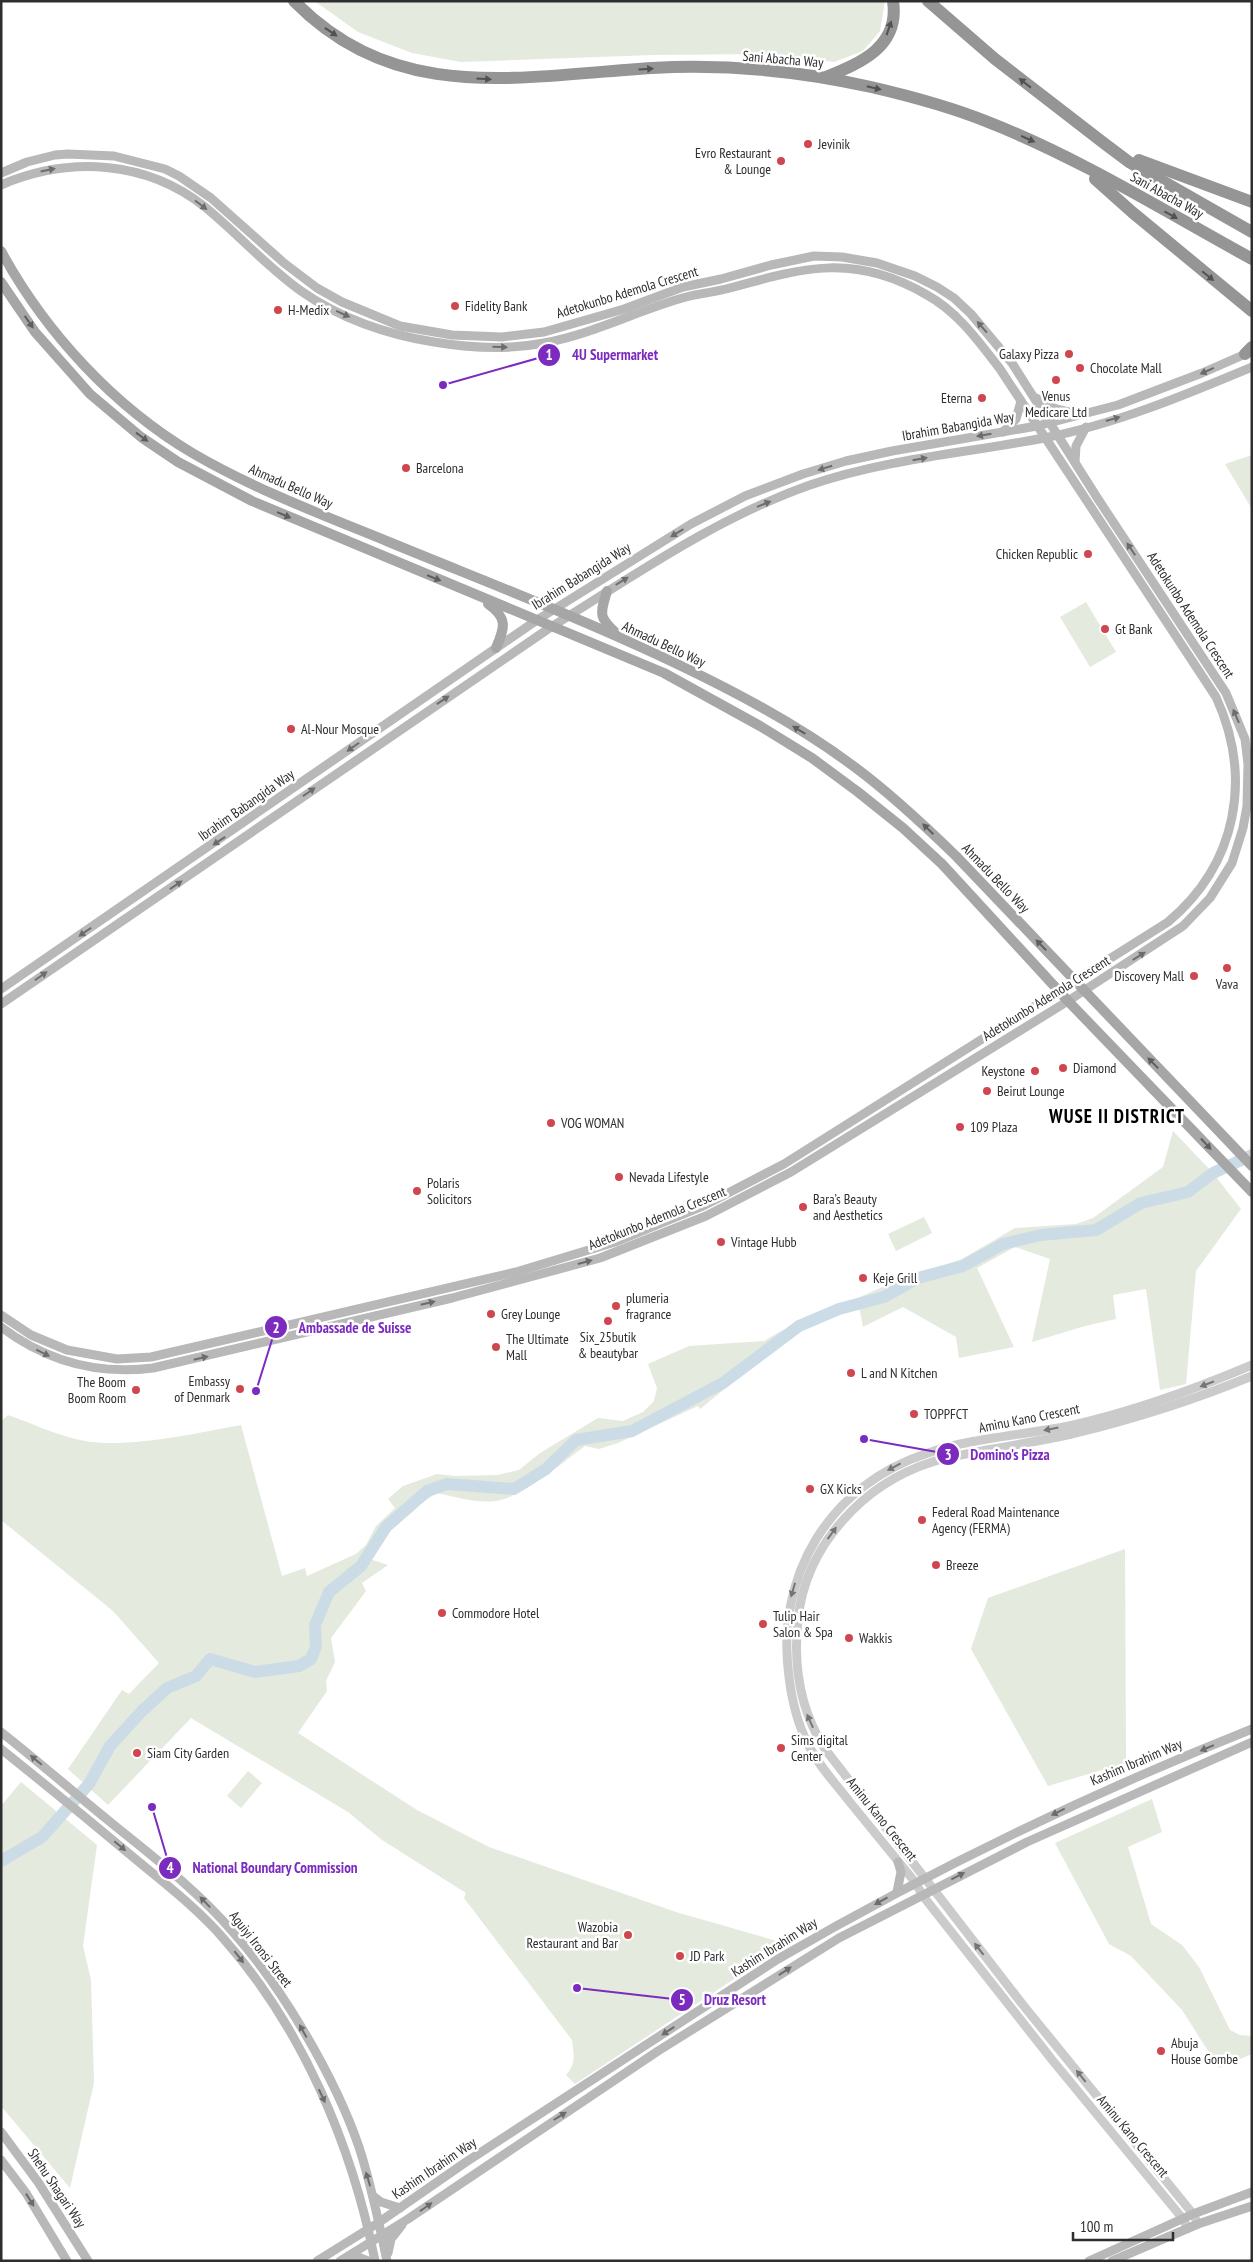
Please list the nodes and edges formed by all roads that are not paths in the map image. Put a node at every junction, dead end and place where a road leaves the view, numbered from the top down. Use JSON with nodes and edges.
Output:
{"nodes":[{"id":1,"x":294,"y":1,"type":"edge"},
{"id":2,"x":893,"y":1,"type":"edge"},
{"id":3,"x":928,"y":1,"type":"edge"},
{"id":4,"x":826,"y":77,"type":"junction"},
{"id":5,"x":1105,"y":144,"type":"junction"},
{"id":6,"x":1079,"y":164,"type":"junction"},
{"id":7,"x":1,"y":172,"type":"edge"},
{"id":8,"x":1,"y":185,"type":"edge"},
{"id":9,"x":1252,"y":202,"type":"edge"},
{"id":10,"x":1252,"y":232,"type":"edge"},
{"id":11,"x":1,"y":251,"type":"edge"},
{"id":12,"x":1252,"y":259,"type":"edge"},
{"id":13,"x":1,"y":282,"type":"edge"},
{"id":14,"x":1252,"y":311,"type":"edge"},
{"id":15,"x":1250,"y":351,"type":"edge"},
{"id":16,"x":1252,"y":367,"type":"edge"},
{"id":17,"x":1034,"y":397,"type":"junction"},
{"id":18,"x":1021,"y":401,"type":"junction"},
{"id":19,"x":1080,"y":415,"type":"junction"},
{"id":20,"x":1050,"y":423,"type":"junction"},
{"id":21,"x":1037,"y":426,"type":"junction"},
{"id":22,"x":1086,"y":427,"type":"junction"},
{"id":23,"x":1003,"y":432,"type":"junction"},
{"id":24,"x":1058,"y":435,"type":"junction"},
{"id":25,"x":1045,"y":438,"type":"junction"},
{"id":26,"x":1024,"y":442,"type":"junction"},
{"id":27,"x":1060,"y":458,"type":"junction"},
{"id":28,"x":1075,"y":463,"type":"junction"},
{"id":29,"x":607,"y":591,"type":"junction"},
{"id":30,"x":475,"y":594,"type":"junction"},
{"id":31,"x":556,"y":610,"type":"junction"},
{"id":32,"x":569,"y":615,"type":"junction"},
{"id":33,"x":537,"y":620,"type":"junction"},
{"id":34,"x":551,"y":627,"type":"junction"},
{"id":35,"x":622,"y":639,"type":"junction"},
{"id":36,"x":496,"y":648,"type":"junction"},
{"id":37,"x":1075,"y":980,"type":"junction"},
{"id":38,"x":1,"y":989,"type":"edge"},
{"id":39,"x":1059,"y":990,"type":"junction"},
{"id":40,"x":1084,"y":990,"type":"junction"},
{"id":41,"x":1068,"y":1000,"type":"junction"},
{"id":42,"x":1,"y":1004,"type":"edge"},
{"id":43,"x":1252,"y":1166,"type":"edge"},
{"id":44,"x":1252,"y":1192,"type":"edge"},
{"id":45,"x":1,"y":1315,"type":"edge"},
{"id":46,"x":1,"y":1327,"type":"edge"},
{"id":47,"x":1252,"y":1365,"type":"edge"},
{"id":48,"x":1252,"y":1376,"type":"edge"},
{"id":49,"x":1252,"y":1729,"type":"edge"},
{"id":50,"x":1,"y":1732,"type":"edge"},
{"id":51,"x":1252,"y":1742,"type":"edge"},
{"id":52,"x":1,"y":1749,"type":"edge"},
{"id":53,"x":898,"y":1862,"type":"junction"},
{"id":54,"x":918,"y":1869,"type":"junction"},
{"id":55,"x":935,"y":1873,"type":"junction"},
{"id":56,"x":925,"y":1878,"type":"junction"},
{"id":57,"x":915,"y":1882,"type":"junction"},
{"id":58,"x":933,"y":1890,"type":"junction"},
{"id":59,"x":897,"y":1892,"type":"junction"},
{"id":60,"x":923,"y":1896,"type":"junction"},
{"id":61,"x":1,"y":2132,"type":"edge"},
{"id":62,"x":1,"y":2160,"type":"edge"},
{"id":63,"x":1252,"y":2192,"type":"edge"},
{"id":64,"x":373,"y":2196,"type":"junction"},
{"id":65,"x":359,"y":2200,"type":"junction"},
{"id":66,"x":1252,"y":2206,"type":"edge"},
{"id":67,"x":400,"y":2208,"type":"junction"},
{"id":68,"x":1193,"y":2214,"type":"junction"},
{"id":69,"x":1183,"y":2218,"type":"junction"},
{"id":70,"x":408,"y":2219,"type":"junction"},
{"id":71,"x":378,"y":2223,"type":"junction"},
{"id":72,"x":1198,"y":2224,"type":"junction"},
{"id":73,"x":1188,"y":2228,"type":"junction"},
{"id":74,"x":367,"y":2229,"type":"junction"},
{"id":75,"x":382,"y":2234,"type":"junction"},
{"id":76,"x":370,"y":2241,"type":"junction"},
{"id":77,"x":341,"y":2245,"type":"junction"},
{"id":78,"x":68,"y":2261,"type":"edge"},
{"id":79,"x":88,"y":2261,"type":"edge"},
{"id":80,"x":317,"y":2261,"type":"edge"},
{"id":81,"x":341,"y":2261,"type":"edge"},
{"id":82,"x":368,"y":2261,"type":"edge"},
{"id":83,"x":374,"y":2261,"type":"edge"},
{"id":84,"x":387,"y":2261,"type":"edge"},
{"id":85,"x":1089,"y":2261,"type":"edge"},
{"id":86,"x":1112,"y":2261,"type":"edge"}],
"edges":[{"from":1,"to":4,"type":"highway","name":"Sani Abacha Way","one_way":true},
{"from":4,"to":2,"type":"highway","one_way":true},
{"from":5,"to":3,"type":"highway","name":"Sani Abacha Way","one_way":true},
{"from":4,"to":6,"type":"highway","name":"Sani Abacha Way","one_way":true},
{"from":5,"to":9,"type":"highway"},
{"from":5,"to":10,"type":"highway","name":"Sani Abacha Way"},
{"from":6,"to":12,"type":"highway","name":"Sani Abacha Way","one_way":true},
{"from":6,"to":14,"type":"highway","one_way":true},
{"from":17,"to":7,"type":"main road","name":"Adetokunbo Ademola Crescent","one_way":true},
{"from":8,"to":18,"type":"main road","name":"Adetokunbo Ademola Crescent","one_way":true},
{"from":11,"to":31,"type":"main road","name":"Ahmadu Bello Way"},
{"from":13,"to":30,"type":"main road","name":"Ahmadu Bello Way","one_way":true},
{"from":15,"to":19,"type":"main road","name":"Ibrahim Babangida Way","one_way":true},
{"from":22,"to":16,"type":"main road","name":"Ibrahim Babangida Way","one_way":true},
{"from":17,"to":19,"type":"main road"},
{"from":17,"to":20,"type":"main road","name":"Adetokunbo Ademola Crescent"},
{"from":18,"to":21,"type":"main road","name":"Adetokunbo Ademola Crescent"},
{"from":18,"to":23,"type":"main road"},
{"from":19,"to":20,"type":"main road","name":"Ibrahim Babangida Way"},
{"from":20,"to":21,"type":"main road","name":"Ibrahim Babangida Way"},
{"from":20,"to":24,"type":"main road","name":"Adetokunbo Ademola Crescent"},
{"from":21,"to":23,"type":"main road","name":"Ibrahim Babangida Way"},
{"from":21,"to":25,"type":"main road","name":"Adetokunbo Ademola Crescent"},
{"from":22,"to":24,"type":"main road","name":"Ibrahim Babangida Way"},
{"from":22,"to":28,"type":"main road"},
{"from":23,"to":31,"type":"main road","name":"Ibrahim Babangida Way","one_way":true},
{"from":24,"to":25,"type":"main road","name":"Ibrahim Babangida Way"},
{"from":24,"to":28,"type":"main road","name":"Adetokunbo Ademola Crescent"},
{"from":25,"to":26,"type":"main road","name":"Ibrahim Babangida Way"},
{"from":25,"to":27,"type":"main road","name":"Adetokunbo Ademola Crescent"},
{"from":26,"to":27,"type":"main road"},
{"from":29,"to":26,"type":"main road","name":"Ibrahim Babangida Way","one_way":true},
{"from":27,"to":37,"type":"main road","name":"Adetokunbo Ademola Crescent"},
{"from":40,"to":28,"type":"main road","name":"Adetokunbo Ademola Crescent","one_way":true},
{"from":29,"to":32,"type":"main road","name":"Ibrahim Babangida Way"},
{"from":29,"to":35,"type":"main road"},
{"from":30,"to":33,"type":"main road","name":"Ahmadu Bello Way"},
{"from":30,"to":36,"type":"main road"},
{"from":31,"to":32,"type":"main road","name":"Ahmadu Bello Way"},
{"from":31,"to":33,"type":"main road","name":"Ibrahim Babangida Way"},
{"from":32,"to":34,"type":"main road","name":"Ibrahim Babangida Way"},
{"from":32,"to":35,"type":"main road","name":"Ahmadu Bello Way"},
{"from":33,"to":34,"type":"main road","name":"Ahmadu Bello Way"},
{"from":33,"to":36,"type":"main road","name":"Ibrahim Babangida Way"},
{"from":34,"to":39,"type":"main road","name":"Ahmadu Bello Way"},
{"from":42,"to":34,"type":"main road","name":"Ibrahim Babangida Way","one_way":true},
{"from":37,"to":35,"type":"main road","name":"Ahmadu Bello Way","one_way":true},
{"from":36,"to":38,"type":"main road","name":"Ibrahim Babangida Way","one_way":true},
{"from":37,"to":39,"type":"main road","name":"Adetokunbo Ademola Crescent"},
{"from":37,"to":40,"type":"main road","name":"Ahmadu Bello Way"},
{"from":39,"to":41,"type":"main road","name":"Ahmadu Bello Way"},
{"from":39,"to":45,"type":"main road","name":"Adetokunbo Ademola Crescent"},
{"from":40,"to":41,"type":"main road","name":"Adetokunbo Ademola Crescent"},
{"from":43,"to":40,"type":"main road","name":"Ahmadu Bello Way","one_way":true},
{"from":41,"to":44,"type":"main road","name":"Ahmadu Bello Way","one_way":true},
{"from":46,"to":41,"type":"main road","name":"Adetokunbo Ademola Crescent","one_way":true},
{"from":47,"to":53,"type":"street","name":"Aminu Kano Crescent","one_way":true},
{"from":54,"to":48,"type":"street","name":"Aminu Kano Crescent","one_way":true},
{"from":49,"to":55,"type":"main road","name":"Kashim Ibrahim Way","one_way":true},
{"from":64,"to":50,"type":"main road","name":"Aguiyi Ironsi Street","one_way":true},
{"from":58,"to":51,"type":"main road","name":"Kashim Ibrahim Way","one_way":true},
{"from":52,"to":65,"type":"main road","name":"Aguiyi Ironsi Street","one_way":true},
{"from":53,"to":57,"type":"street","name":"Aminu Kano Crescent"},
{"from":53,"to":59,"type":"main road"},
{"from":54,"to":55,"type":"street"},
{"from":54,"to":56,"type":"street","name":"Aminu Kano Crescent"},
{"from":55,"to":56,"type":"main road","name":"Kashim Ibrahim Way"},
{"from":56,"to":57,"type":"main road","name":"Kashim Ibrahim Way"},
{"from":56,"to":58,"type":"street","name":"Aminu Kano Crescent"},
{"from":57,"to":59,"type":"main road","name":"Kashim Ibrahim Way"},
{"from":57,"to":60,"type":"street","name":"Aminu Kano Crescent"},
{"from":58,"to":60,"type":"main road","name":"Kashim Ibrahim Way"},
{"from":68,"to":58,"type":"street","name":"Aminu Kano Crescent","one_way":true},
{"from":59,"to":67,"type":"main road","name":"Kashim Ibrahim Way","one_way":true},
{"from":60,"to":69,"type":"street","name":"Aminu Kano Crescent"},
{"from":70,"to":60,"type":"main road","name":"Kashim Ibrahim Way","one_way":true},
{"from":61,"to":79,"type":"main road","name":"Shehu Shagari Way"},
{"from":62,"to":78,"type":"main road","name":"Shehu Shagari Way","one_way":true},
{"from":63,"to":68,"type":"main road"},
{"from":64,"to":67,"type":"main road"},
{"from":64,"to":71,"type":"main road","name":"Aguiyi Ironsi Street"},
{"from":65,"to":74,"type":"main road","name":"Aguiyi Ironsi Street"},
{"from":65,"to":77,"type":"main road"},
{"from":66,"to":72,"type":"main road"},
{"from":67,"to":71,"type":"main road","name":"Kashim Ibrahim Way"},
{"from":68,"to":69,"type":"main road"},
{"from":68,"to":72,"type":"street","name":"Aminu Kano Crescent"},
{"from":69,"to":73,"type":"street","name":"Aminu Kano Crescent"},
{"from":69,"to":85,"type":"main road"},
{"from":70,"to":75,"type":"main road","name":"Kashim Ibrahim Way"},
{"from":70,"to":84,"type":"main road"},
{"from":71,"to":74,"type":"main road","name":"Kashim Ibrahim Way"},
{"from":71,"to":75,"type":"main road","name":"Aguiyi Ironsi Street"},
{"from":72,"to":73,"type":"main road"},
{"from":73,"to":86,"type":"main road"},
{"from":74,"to":76,"type":"main road","name":"Aguiyi Ironsi Street"},
{"from":74,"to":77,"type":"main road","name":"Kashim Ibrahim Way"},
{"from":75,"to":76,"type":"main road","name":"Kashim Ibrahim Way"},
{"from":75,"to":84,"type":"main road","name":"Aguiyi Ironsi Street"},
{"from":76,"to":81,"type":"main road","name":"Kashim Ibrahim Way"},
{"from":76,"to":83,"type":"main road","name":"Aguiyi Ironsi Street"},
{"from":77,"to":80,"type":"main road","name":"Kashim Ibrahim Way"},
{"from":81,"to":82,"type":"main road"}]}
